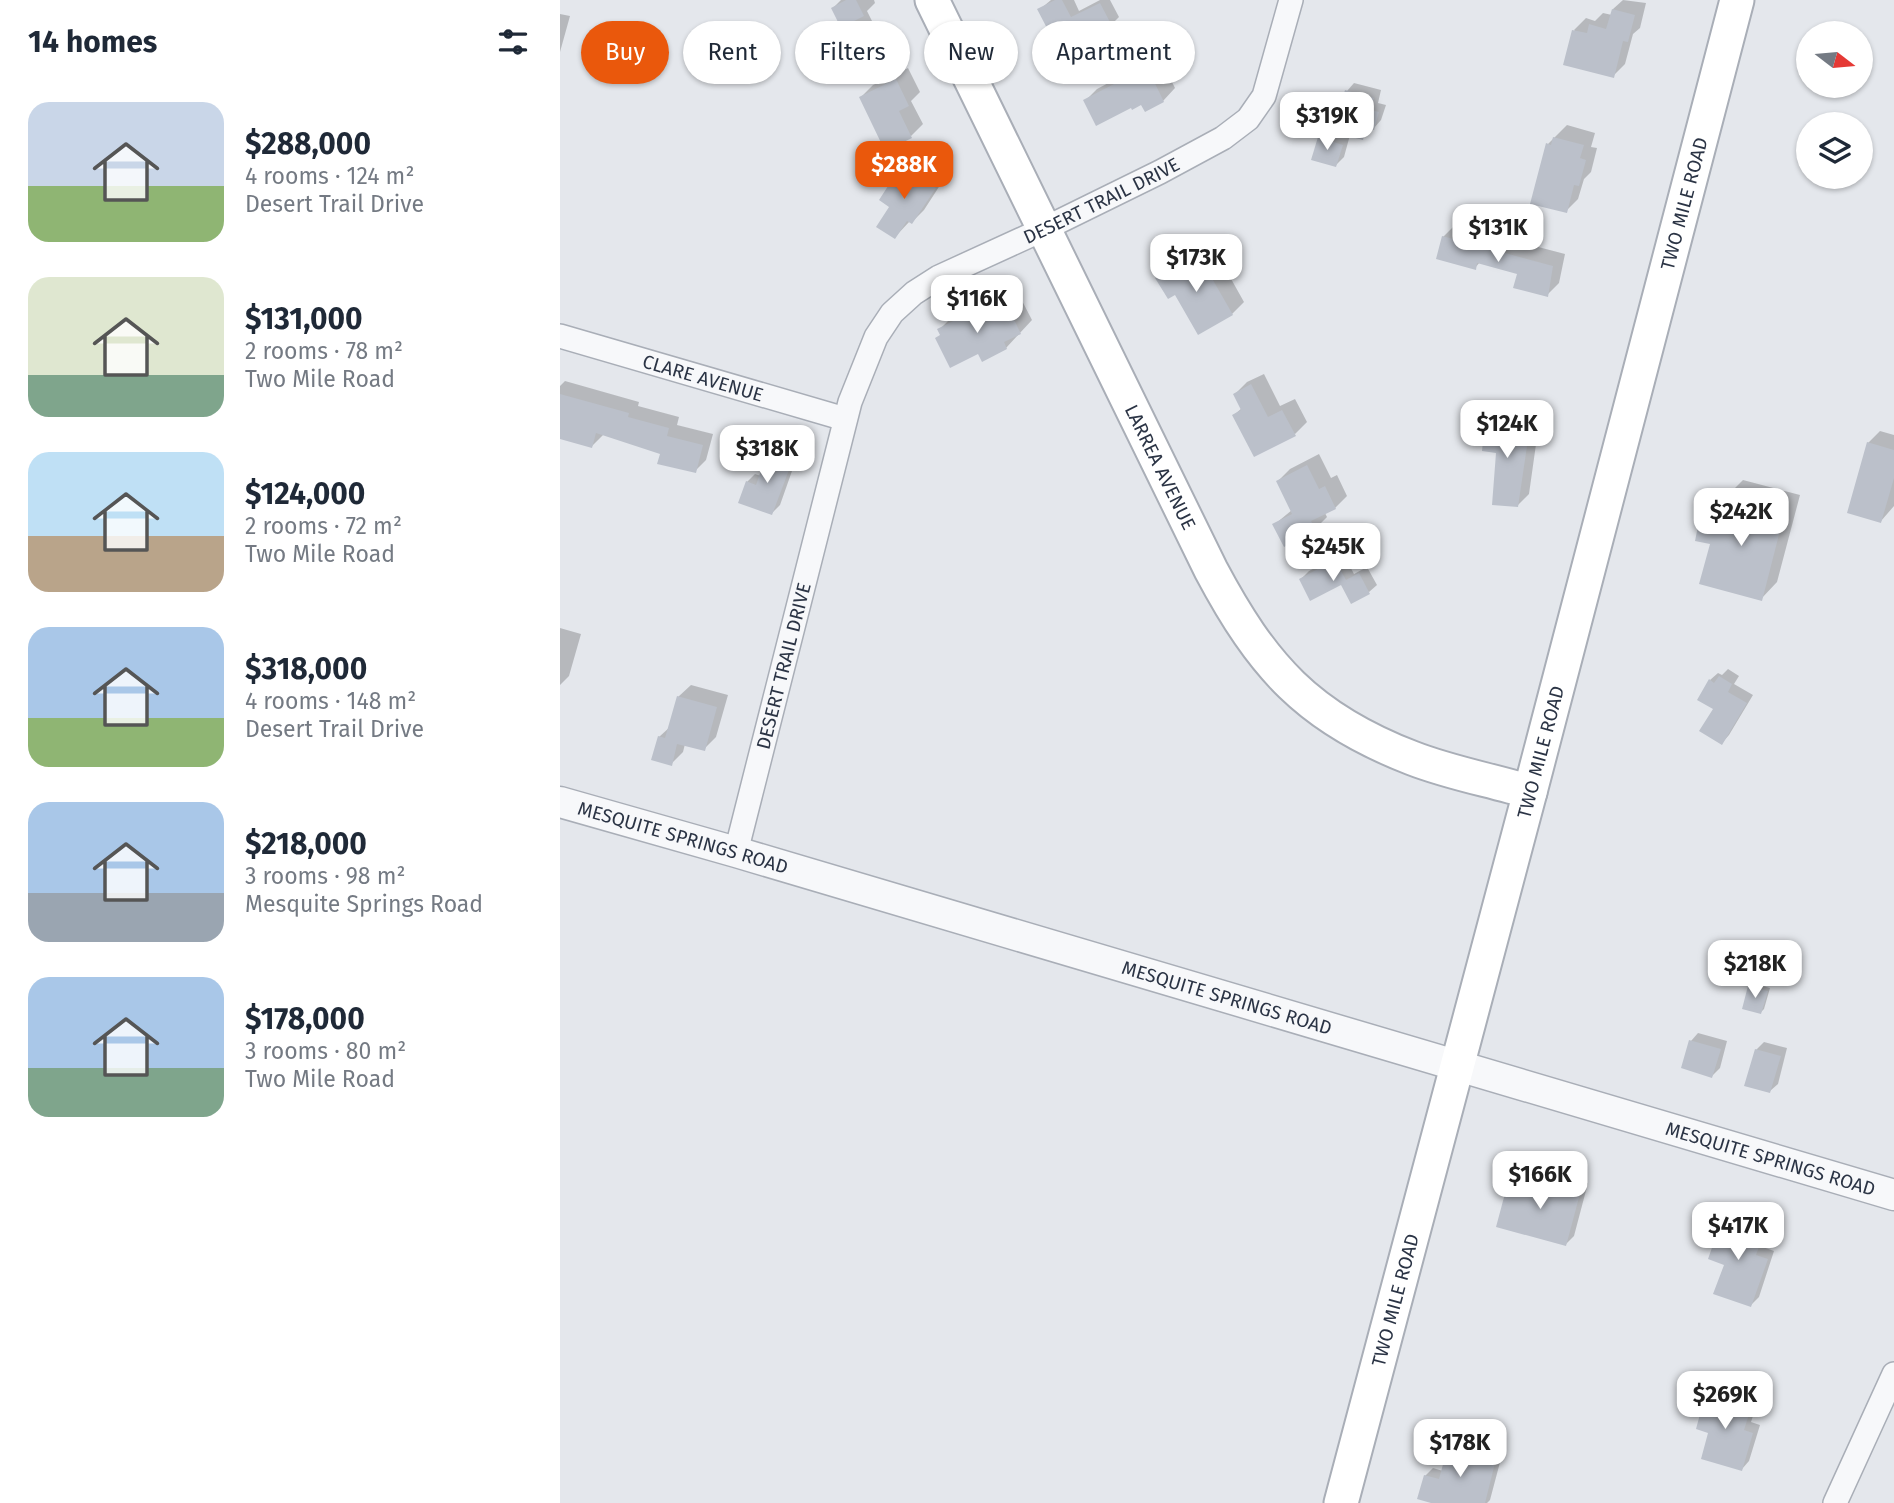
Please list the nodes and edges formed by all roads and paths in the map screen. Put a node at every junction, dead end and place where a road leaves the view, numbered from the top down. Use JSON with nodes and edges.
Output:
{"nodes":[{"id":1,"x":932,"y":0,"type":"edge"},
{"id":2,"x":1291,"y":0,"type":"edge"},
{"id":3,"x":1737,"y":0,"type":"edge"},
{"id":4,"x":1044,"y":229,"type":"junction"},
{"id":5,"x":560,"y":336,"type":"edge"},
{"id":6,"x":845,"y":419,"type":"junction"},
{"id":7,"x":1530,"y":792,"type":"junction"},
{"id":8,"x":560,"y":802,"type":"edge"},
{"id":9,"x":736,"y":852,"type":"junction"},
{"id":10,"x":1455,"y":1066,"type":"junction"},
{"id":11,"x":1894,"y":1195,"type":"edge"},
{"id":12,"x":1894,"y":1374,"type":"edge"},
{"id":13,"x":1341,"y":1503,"type":"edge"},
{"id":14,"x":1835,"y":1503,"type":"edge"}],
"edges":[{"from":1,"to":4,"type":"main road","name":"LARREA AVENUE"},
{"from":2,"to":4,"type":"street","name":"DESERT TRAIL DRIVE"},
{"from":3,"to":7,"type":"main road","name":"TWO MILE ROAD"},
{"from":4,"to":6,"type":"street","name":"DESERT TRAIL DRIVE"},
{"from":4,"to":7,"type":"main road","name":"LARREA AVENUE"},
{"from":5,"to":6,"type":"street","name":"CLARE AVENUE"},
{"from":6,"to":9,"type":"street","name":"DESERT TRAIL DRIVE"},
{"from":7,"to":10,"type":"main road","name":"TWO MILE ROAD"},
{"from":8,"to":9,"type":"street","name":"MESQUITE SPRINGS ROAD"},
{"from":9,"to":10,"type":"street","name":"MESQUITE SPRINGS ROAD"},
{"from":10,"to":11,"type":"street","name":"MESQUITE SPRINGS ROAD"},
{"from":10,"to":13,"type":"main road","name":"TWO MILE ROAD"},
{"from":12,"to":14,"type":"street"}]}
